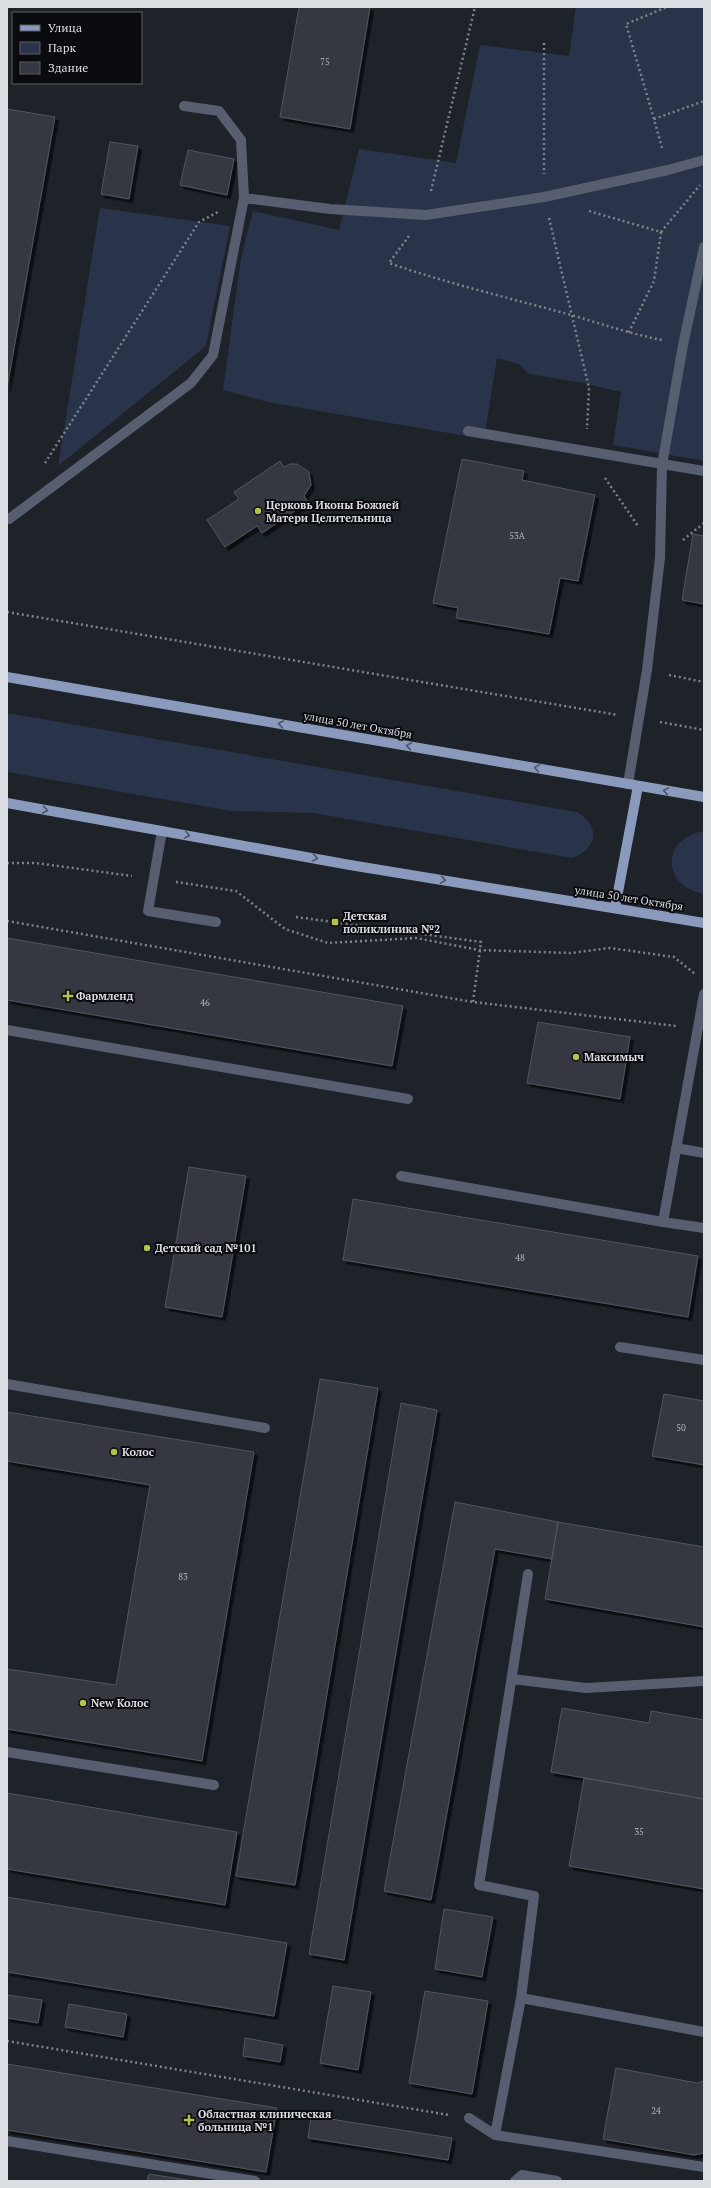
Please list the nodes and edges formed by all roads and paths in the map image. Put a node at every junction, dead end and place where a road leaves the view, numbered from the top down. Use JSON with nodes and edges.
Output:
{"nodes":[{"id":1,"x":475,"y":7,"type":"edge"},
{"id":2,"x":667,"y":7,"type":"edge"},
{"id":3,"x":544,"y":42,"type":"dead end"},
{"id":4,"x":704,"y":101,"type":"edge"},
{"id":5,"x":184,"y":106,"type":"dead end"},
{"id":6,"x":654,"y":119,"type":"junction"},
{"id":7,"x":704,"y":160,"type":"edge"},
{"id":8,"x":668,"y":170,"type":"junction"},
{"id":9,"x":704,"y":179,"type":"edge"},
{"id":10,"x":544,"y":197,"type":"junction"},
{"id":11,"x":244,"y":198,"type":"junction"},
{"id":12,"x":588,"y":210,"type":"dead end"},
{"id":13,"x":426,"y":215,"type":"junction"},
{"id":14,"x":661,"y":232,"type":"junction"},
{"id":15,"x":704,"y":247,"type":"edge"},
{"id":16,"x":572,"y":315,"type":"junction"},
{"id":17,"x":628,"y":334,"type":"junction"},
{"id":18,"x":683,"y":344,"type":"junction"},
{"id":19,"x":468,"y":431,"type":"dead end"},
{"id":20,"x":586,"y":450,"type":"junction"},
{"id":21,"x":662,"y":465,"type":"junction"},
{"id":22,"x":43,"y":466,"type":"dead end"},
{"id":23,"x":704,"y":471,"type":"edge"},
{"id":24,"x":9,"y":518,"type":"dead end"},
{"id":25,"x":660,"y":558,"type":"junction"},
{"id":26,"x":7,"y":612,"type":"edge"},
{"id":27,"x":647,"y":670,"type":"junction"},
{"id":28,"x":7,"y":677,"type":"edge"},
{"id":29,"x":704,"y":682,"type":"edge"},
{"id":30,"x":639,"y":719,"type":"junction"},
{"id":31,"x":704,"y":730,"type":"edge"},
{"id":32,"x":628,"y":784,"type":"junction"},
{"id":33,"x":638,"y":786,"type":"junction"},
{"id":34,"x":704,"y":797,"type":"edge"},
{"id":35,"x":7,"y":803,"type":"edge"},
{"id":36,"x":162,"y":831,"type":"junction"},
{"id":37,"x":7,"y":863,"type":"edge"},
{"id":38,"x":154,"y":879,"type":"junction"},
{"id":39,"x":615,"y":908,"type":"junction"},
{"id":40,"x":296,"y":917,"type":"dead end"},
{"id":41,"x":7,"y":921,"type":"edge"},
{"id":42,"x":216,"y":922,"type":"dead end"},
{"id":43,"x":704,"y":923,"type":"edge"},
{"id":44,"x":479,"y":950,"type":"junction"},
{"id":45,"x":698,"y":976,"type":"dead end"},
{"id":46,"x":704,"y":994,"type":"edge"},
{"id":47,"x":473,"y":1002,"type":"junction"},
{"id":48,"x":698,"y":1028,"type":"junction"},
{"id":49,"x":7,"y":1030,"type":"edge"},
{"id":50,"x":408,"y":1099,"type":"dead end"},
{"id":51,"x":676,"y":1148,"type":"junction"},
{"id":52,"x":704,"y":1153,"type":"edge"},
{"id":53,"x":401,"y":1176,"type":"dead end"},
{"id":54,"x":663,"y":1222,"type":"junction"},
{"id":55,"x":704,"y":1228,"type":"edge"},
{"id":56,"x":620,"y":1347,"type":"dead end"},
{"id":57,"x":704,"y":1360,"type":"edge"},
{"id":58,"x":7,"y":1384,"type":"edge"},
{"id":59,"x":265,"y":1428,"type":"dead end"},
{"id":60,"x":528,"y":1574,"type":"dead end"},
{"id":61,"x":512,"y":1679,"type":"junction"},
{"id":62,"x":704,"y":1681,"type":"edge"},
{"id":63,"x":7,"y":1752,"type":"edge"},
{"id":64,"x":214,"y":1785,"type":"dead end"},
{"id":65,"x":520,"y":1998,"type":"junction"},
{"id":66,"x":704,"y":2032,"type":"edge"},
{"id":67,"x":7,"y":2041,"type":"edge"},
{"id":68,"x":469,"y":2118,"type":"joint"},
{"id":69,"x":495,"y":2135,"type":"junction"},
{"id":70,"x":7,"y":2141,"type":"edge"},
{"id":71,"x":704,"y":2167,"type":"edge"},
{"id":72,"x":255,"y":2181,"type":"edge"},
{"id":73,"x":515,"y":2181,"type":"edge"},
{"id":74,"x":557,"y":2181,"type":"edge"}],
"edges":[{"from":1,"to":13,"type":"path"},
{"from":2,"to":6,"type":"path"},
{"from":3,"to":10,"type":"path"},
{"from":4,"to":6,"type":"path"},
{"from":5,"to":11,"type":"lane"},
{"from":6,"to":8,"type":"path"},
{"from":7,"to":8,"type":"lane"},
{"from":8,"to":10,"type":"lane"},
{"from":9,"to":14,"type":"path"},
{"from":10,"to":13,"type":"lane"},
{"from":10,"to":16,"type":"path"},
{"from":11,"to":13,"type":"lane"},
{"from":11,"to":22,"type":"path"},
{"from":11,"to":24,"type":"lane"},
{"from":12,"to":14,"type":"path"},
{"from":13,"to":16,"type":"path"},
{"from":14,"to":17,"type":"path"},
{"from":15,"to":18,"type":"lane"},
{"from":16,"to":17,"type":"path"},
{"from":16,"to":20,"type":"path"},
{"from":17,"to":18,"type":"path"},
{"from":18,"to":21,"type":"lane"},
{"from":19,"to":20,"type":"lane"},
{"from":20,"to":21,"type":"lane"},
{"from":20,"to":25,"type":"path"},
{"from":21,"to":23,"type":"lane"},
{"from":21,"to":25,"type":"lane"},
{"from":25,"to":27,"type":"lane"},
{"from":26,"to":30,"type":"path"},
{"from":27,"to":29,"type":"path"},
{"from":27,"to":30,"type":"lane"},
{"from":32,"to":28,"type":"main road","name":"улица 50 лет Октября","one_way":true},
{"from":30,"to":31,"type":"path"},
{"from":30,"to":32,"type":"lane"},
{"from":32,"to":33,"type":"main road","name":"улица 50 лет Октября"},
{"from":34,"to":33,"type":"main road","name":"улица 50 лет Октября","one_way":true},
{"from":33,"to":39,"type":"main road"},
{"from":35,"to":36,"type":"main road","name":"улица 50 лет Октября","one_way":true},
{"from":36,"to":38,"type":"lane"},
{"from":36,"to":39,"type":"main road","name":"улица 50 лет Октября","one_way":true},
{"from":37,"to":38,"type":"path"},
{"from":38,"to":42,"type":"lane"},
{"from":38,"to":44,"type":"path"},
{"from":39,"to":43,"type":"main road","name":"улица 50 лет Октября"},
{"from":40,"to":44,"type":"path"},
{"from":41,"to":47,"type":"path"},
{"from":44,"to":45,"type":"path"},
{"from":44,"to":47,"type":"path"},
{"from":46,"to":48,"type":"lane"},
{"from":47,"to":48,"type":"path"},
{"from":48,"to":51,"type":"lane"},
{"from":49,"to":50,"type":"lane"},
{"from":51,"to":52,"type":"lane"},
{"from":51,"to":54,"type":"lane"},
{"from":53,"to":54,"type":"lane"},
{"from":54,"to":55,"type":"lane"},
{"from":56,"to":57,"type":"lane"},
{"from":58,"to":59,"type":"lane"},
{"from":60,"to":61,"type":"lane"},
{"from":61,"to":62,"type":"lane"},
{"from":61,"to":65,"type":"lane"},
{"from":63,"to":64,"type":"lane"},
{"from":65,"to":66,"type":"lane"},
{"from":65,"to":69,"type":"lane"},
{"from":67,"to":68,"type":"path"},
{"from":68,"to":69,"type":"lane"},
{"from":69,"to":71,"type":"lane"},
{"from":70,"to":72,"type":"lane"},
{"from":73,"to":74,"type":"lane"}]}
